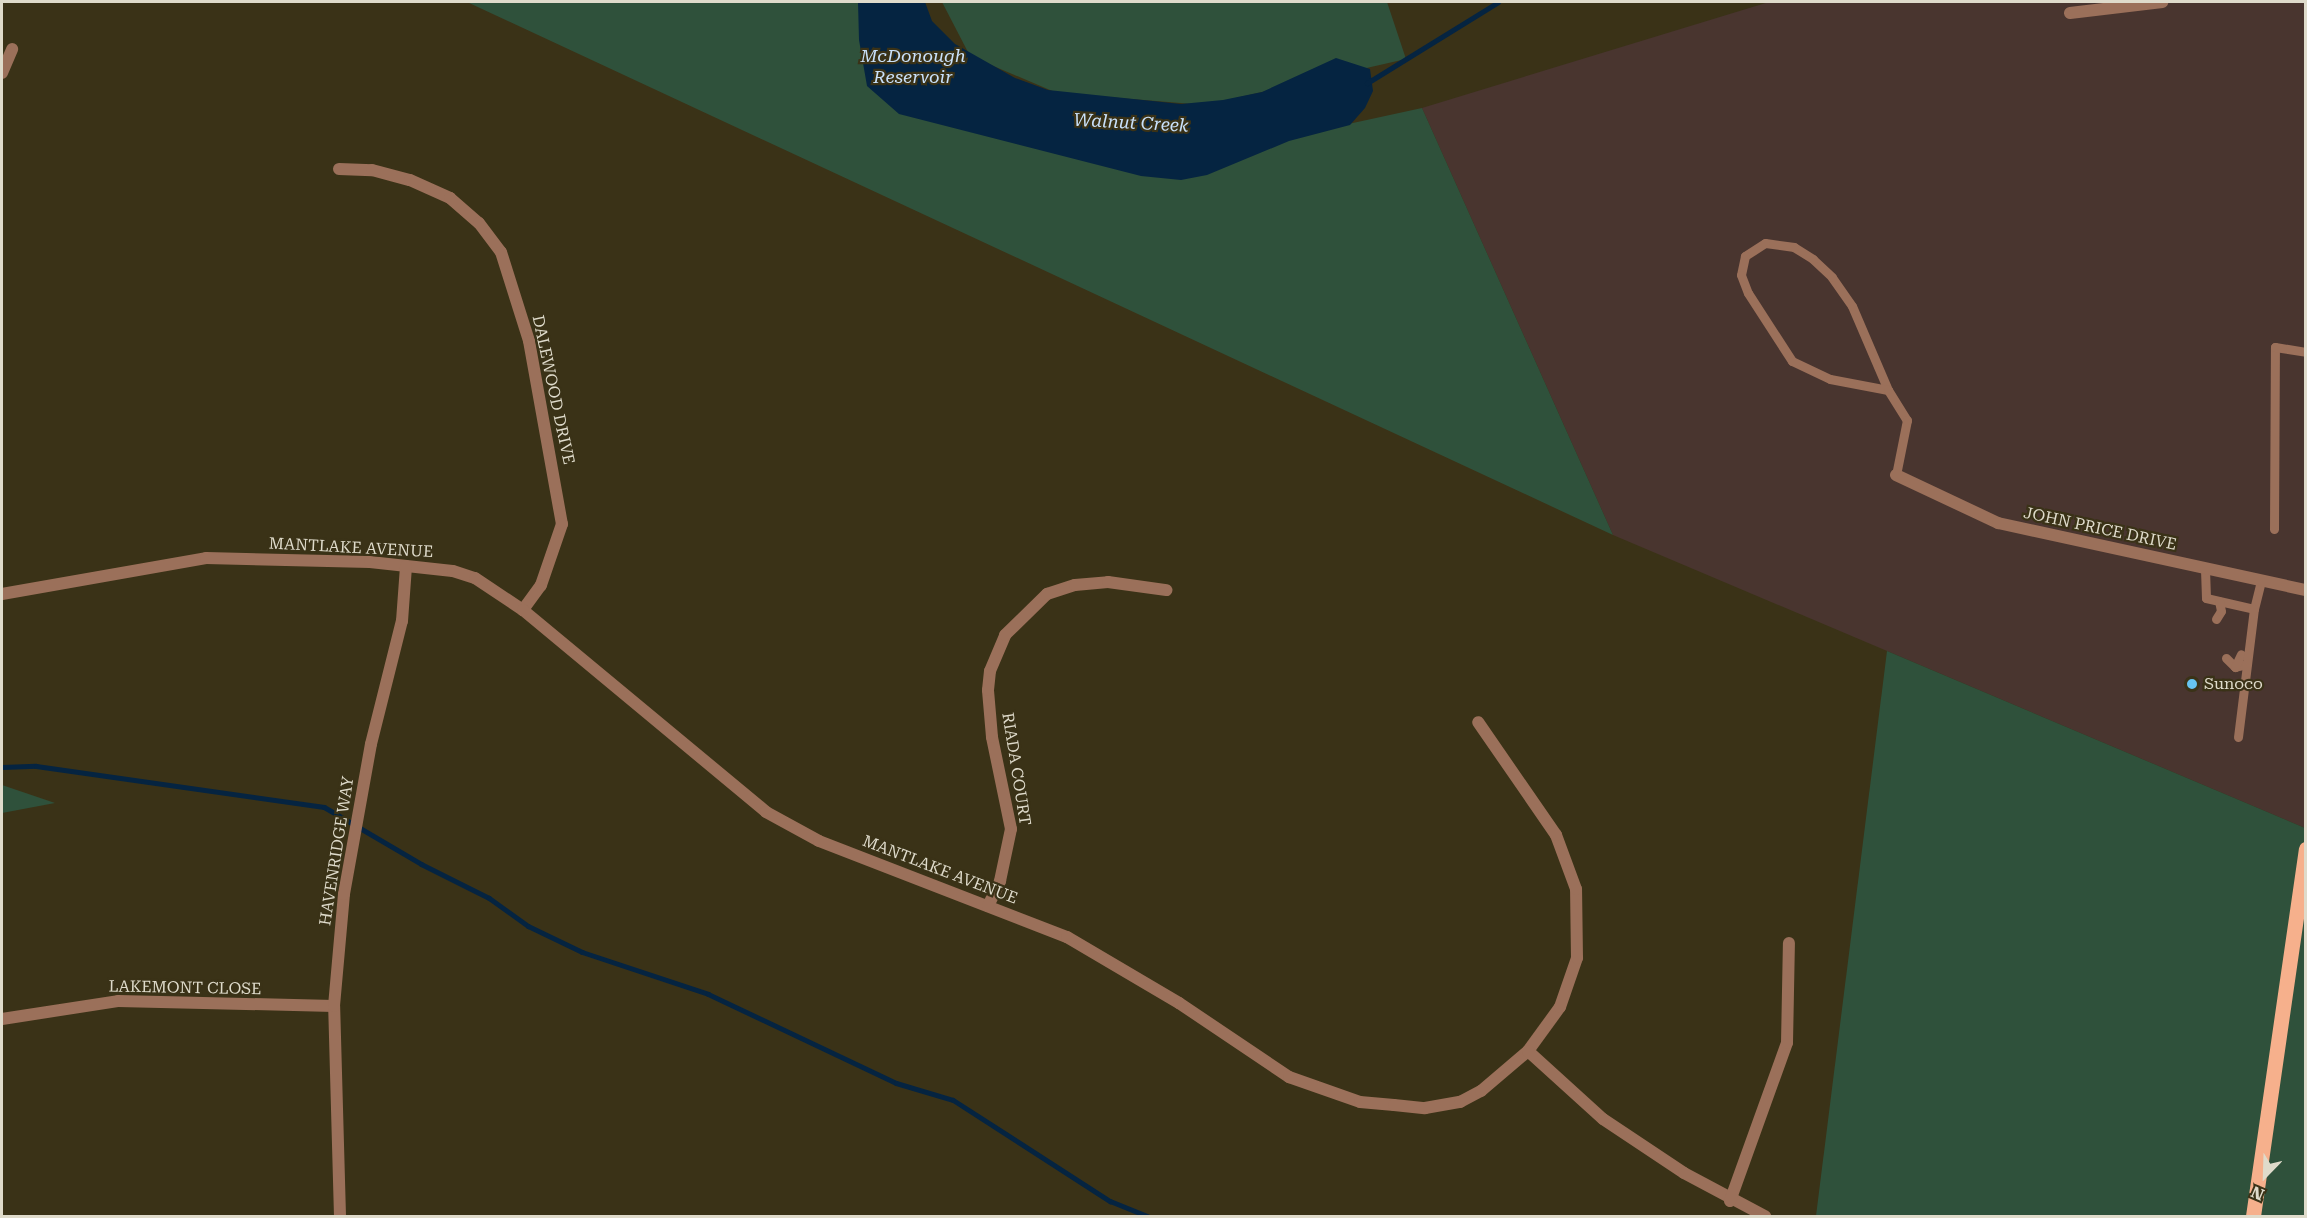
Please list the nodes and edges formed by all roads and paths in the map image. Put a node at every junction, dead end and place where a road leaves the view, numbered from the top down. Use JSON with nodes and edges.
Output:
{"nodes":[{"id":1,"x":2162,"y":2,"type":"edge"},
{"id":2,"x":2070,"y":14,"type":"dead end"},
{"id":3,"x":12,"y":49,"type":"dead end"},
{"id":4,"x":2,"y":73,"type":"edge"},
{"id":5,"x":339,"y":169,"type":"dead end"},
{"id":6,"x":2306,"y":351,"type":"edge"},
{"id":7,"x":1888,"y":390,"type":"junction"},
{"id":8,"x":1896,"y":475,"type":"joint"},
{"id":9,"x":2274,"y":529,"type":"dead end"},
{"id":10,"x":406,"y":566,"type":"junction"},
{"id":11,"x":2205,"y":569,"type":"junction"},
{"id":12,"x":2261,"y":580,"type":"junction"},
{"id":13,"x":1166,"y":590,"type":"dead end"},
{"id":14,"x":2306,"y":590,"type":"edge"},
{"id":15,"x":2,"y":594,"type":"edge"},
{"id":16,"x":2254,"y":609,"type":"junction"},
{"id":17,"x":523,"y":610,"type":"junction"},
{"id":18,"x":2241,"y":654,"type":"dead end"},
{"id":19,"x":2226,"y":658,"type":"dead end"},
{"id":20,"x":2247,"y":664,"type":"junction"},
{"id":21,"x":2235,"y":667,"type":"junction"},
{"id":22,"x":1478,"y":722,"type":"dead end"},
{"id":23,"x":2238,"y":737,"type":"dead end"},
{"id":24,"x":2306,"y":849,"type":"edge"},
{"id":25,"x":988,"y":906,"type":"junction"},
{"id":26,"x":1790,"y":943,"type":"dead end"},
{"id":27,"x":334,"y":1006,"type":"junction"},
{"id":28,"x":2,"y":1019,"type":"edge"},
{"id":29,"x":1528,"y":1051,"type":"junction"},
{"id":30,"x":1730,"y":1201,"type":"junction"},
{"id":31,"x":340,"y":1216,"type":"edge"},
{"id":32,"x":1765,"y":1216,"type":"edge"},
{"id":33,"x":2253,"y":1216,"type":"edge"}],
"edges":[{"from":1,"to":2,"type":"street"},
{"from":3,"to":4,"type":"street"},
{"from":5,"to":17,"type":"street","name":"DALEWOOD DRIVE"},
{"from":6,"to":9,"type":"lane"},
{"from":7,"to":7,"type":"lane"},
{"from":7,"to":8,"type":"lane"},
{"from":8,"to":11,"type":"street","name":"JOHN PRICE DRIVE"},
{"from":10,"to":15,"type":"street","name":"MANTLAKE AVENUE"},
{"from":10,"to":17,"type":"street","name":"MANTLAKE AVENUE"},
{"from":10,"to":27,"type":"street","name":"HAVENRIDGE WAY"},
{"from":11,"to":12,"type":"street","name":"JOHN PRICE DRIVE"},
{"from":11,"to":16,"type":"lane"},
{"from":12,"to":14,"type":"street","name":"JOHN PRICE DRIVE"},
{"from":12,"to":16,"type":"lane"},
{"from":13,"to":25,"type":"street","name":"RIADA COURT"},
{"from":16,"to":20,"type":"lane"},
{"from":17,"to":25,"type":"street","name":"MANTLAKE AVENUE"},
{"from":18,"to":21,"type":"lane"},
{"from":19,"to":21,"type":"lane"},
{"from":20,"to":21,"type":"lane"},
{"from":20,"to":23,"type":"lane"},
{"from":22,"to":29,"type":"street","name":"MANTLAKE AVENUE"},
{"from":24,"to":33,"type":"main road"},
{"from":25,"to":29,"type":"street","name":"MANTLAKE AVENUE"},
{"from":26,"to":30,"type":"street"},
{"from":27,"to":28,"type":"street","name":"LAKEMONT CLOSE"},
{"from":27,"to":31,"type":"street","name":"HAVENRIDGE WAY"},
{"from":29,"to":30,"type":"street"},
{"from":30,"to":32,"type":"street"}]}
